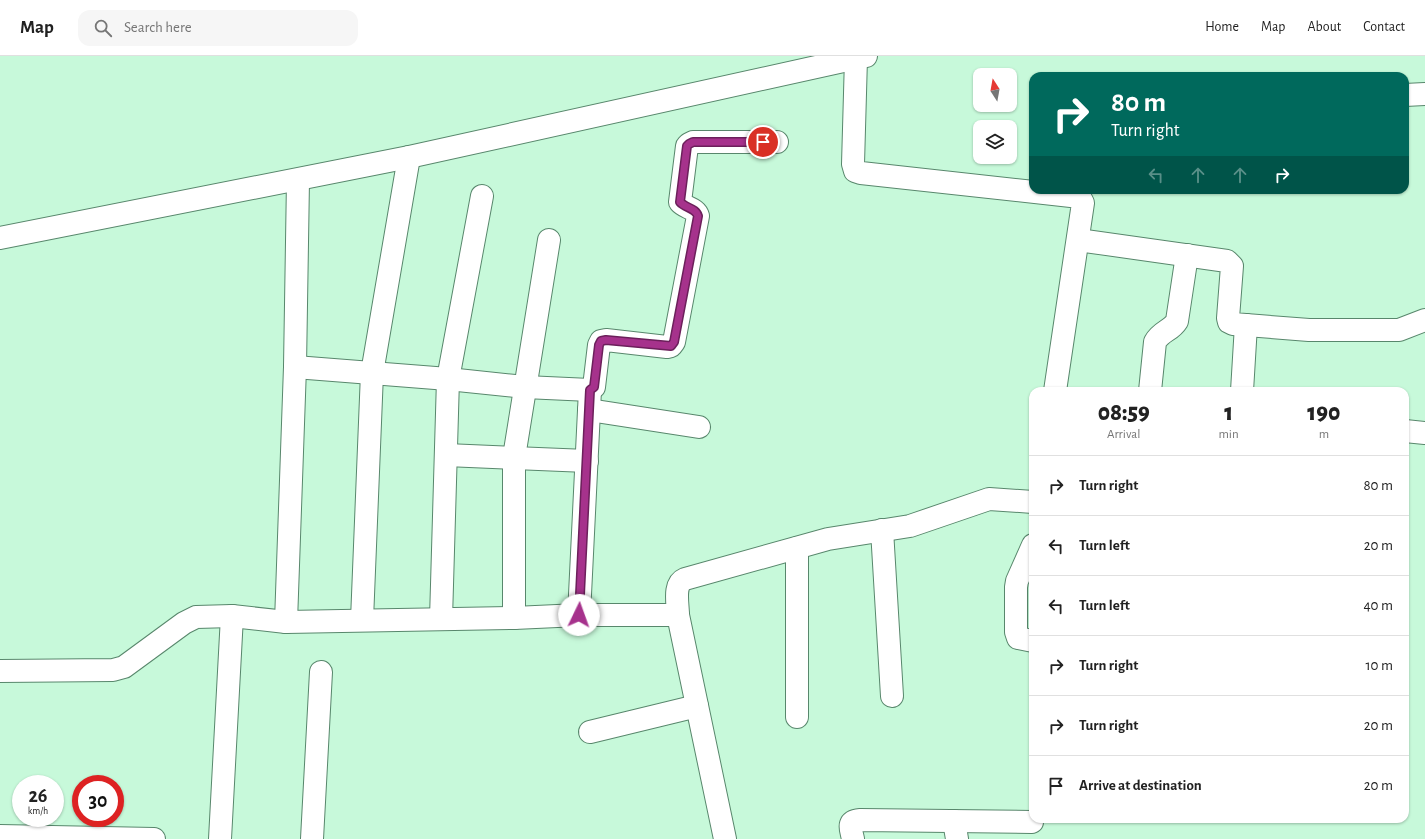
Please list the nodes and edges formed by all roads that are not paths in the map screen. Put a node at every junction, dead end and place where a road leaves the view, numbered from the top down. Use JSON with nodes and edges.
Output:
{"nodes":[{"id":1,"x":861,"y":57,"type":"edge"},
{"id":2,"x":1425,"y":94,"type":"edge"},
{"id":3,"x":1409,"y":95,"type":"edge"},
{"id":4,"x":777,"y":142,"type":"dead end"},
{"id":5,"x":409,"y":156,"type":"junction"},
{"id":6,"x":298,"y":180,"type":"junction"},
{"id":7,"x":1029,"y":190,"type":"edge"},
{"id":8,"x":1058,"y":194,"type":"edge"},
{"id":9,"x":482,"y":196,"type":"dead end"},
{"id":10,"x":0,"y":238,"type":"edge"},
{"id":11,"x":549,"y":240,"type":"dead end"},
{"id":12,"x":1078,"y":240,"type":"junction"},
{"id":13,"x":1187,"y":255,"type":"junction"},
{"id":14,"x":1425,"y":320,"type":"edge"},
{"id":15,"x":1246,"y":325,"type":"junction"},
{"id":16,"x":295,"y":368,"type":"junction"},
{"id":17,"x":372,"y":373,"type":"junction"},
{"id":18,"x":448,"y":379,"type":"junction"},
{"id":19,"x":525,"y":387,"type":"junction"},
{"id":20,"x":1056,"y":387,"type":"edge"},
{"id":21,"x":1150,"y":387,"type":"edge"},
{"id":22,"x":1242,"y":387,"type":"edge"},
{"id":23,"x":590,"y":400,"type":"junction"},
{"id":24,"x":699,"y":427,"type":"dead end"},
{"id":25,"x":1409,"y":432,"type":"edge"},
{"id":26,"x":1425,"y":433,"type":"edge"},
{"id":27,"x":446,"y":455,"type":"junction"},
{"id":28,"x":514,"y":457,"type":"junction"},
{"id":29,"x":587,"y":461,"type":"junction"},
{"id":30,"x":1029,"y":502,"type":"edge"},
{"id":31,"x":882,"y":530,"type":"junction"},
{"id":32,"x":796,"y":548,"type":"junction"},
{"id":33,"x":1029,"y":554,"type":"edge"},
{"id":34,"x":579,"y":615,"type":"junction"},
{"id":35,"x":678,"y":615,"type":"junction"},
{"id":36,"x":232,"y":616,"type":"junction"},
{"id":37,"x":514,"y":618,"type":"junction"},
{"id":38,"x":441,"y":619,"type":"junction"},
{"id":39,"x":362,"y":620,"type":"junction"},
{"id":40,"x":286,"y":622,"type":"junction"},
{"id":41,"x":1029,"y":640,"type":"edge"},
{"id":42,"x":0,"y":671,"type":"edge"},
{"id":43,"x":321,"y":672,"type":"dead end"},
{"id":44,"x":892,"y":696,"type":"dead end"},
{"id":45,"x":697,"y":706,"type":"junction"},
{"id":46,"x":797,"y":717,"type":"dead end"},
{"id":47,"x":590,"y":732,"type":"dead end"},
{"id":48,"x":1029,"y":822,"type":"edge"},
{"id":49,"x":955,"y":830,"type":"edge"},
{"id":50,"x":0,"y":836,"type":"edge"},
{"id":51,"x":154,"y":839,"type":"edge"},
{"id":52,"x":220,"y":839,"type":"edge"},
{"id":53,"x":312,"y":839,"type":"edge"},
{"id":54,"x":725,"y":839,"type":"edge"},
{"id":55,"x":853,"y":839,"type":"edge"}],
"edges":[{"from":1,"to":5,"type":"street"},
{"from":1,"to":7,"type":"street"},
{"from":2,"to":3,"type":"street"},
{"from":4,"to":23,"type":"street"},
{"from":5,"to":6,"type":"street"},
{"from":5,"to":17,"type":"street"},
{"from":6,"to":10,"type":"street"},
{"from":6,"to":16,"type":"street"},
{"from":8,"to":12,"type":"street"},
{"from":9,"to":18,"type":"street"},
{"from":11,"to":19,"type":"street"},
{"from":12,"to":13,"type":"street"},
{"from":12,"to":20,"type":"street"},
{"from":13,"to":15,"type":"street"},
{"from":13,"to":21,"type":"street"},
{"from":14,"to":15,"type":"street"},
{"from":15,"to":22,"type":"street"},
{"from":16,"to":17,"type":"street"},
{"from":16,"to":40,"type":"street"},
{"from":17,"to":18,"type":"street"},
{"from":17,"to":39,"type":"street"},
{"from":18,"to":19,"type":"street"},
{"from":18,"to":27,"type":"street"},
{"from":19,"to":23,"type":"street"},
{"from":19,"to":28,"type":"street"},
{"from":23,"to":24,"type":"street"},
{"from":23,"to":29,"type":"street"},
{"from":25,"to":26,"type":"street"},
{"from":27,"to":28,"type":"street"},
{"from":27,"to":38,"type":"street"},
{"from":28,"to":29,"type":"street"},
{"from":28,"to":37,"type":"street"},
{"from":29,"to":34,"type":"street"},
{"from":30,"to":31,"type":"street"},
{"from":31,"to":32,"type":"street"},
{"from":31,"to":44,"type":"street"},
{"from":32,"to":35,"type":"street"},
{"from":32,"to":46,"type":"street"},
{"from":33,"to":41,"type":"street"},
{"from":34,"to":35,"type":"street"},
{"from":34,"to":37,"type":"street"},
{"from":35,"to":45,"type":"street"},
{"from":36,"to":40,"type":"street"},
{"from":36,"to":42,"type":"street"},
{"from":36,"to":52,"type":"street"},
{"from":37,"to":38,"type":"street"},
{"from":38,"to":39,"type":"street"},
{"from":39,"to":40,"type":"street"},
{"from":43,"to":53,"type":"street"},
{"from":45,"to":47,"type":"street"},
{"from":45,"to":54,"type":"street"},
{"from":48,"to":49,"type":"street"},
{"from":49,"to":55,"type":"street"},
{"from":50,"to":51,"type":"street"}]}
